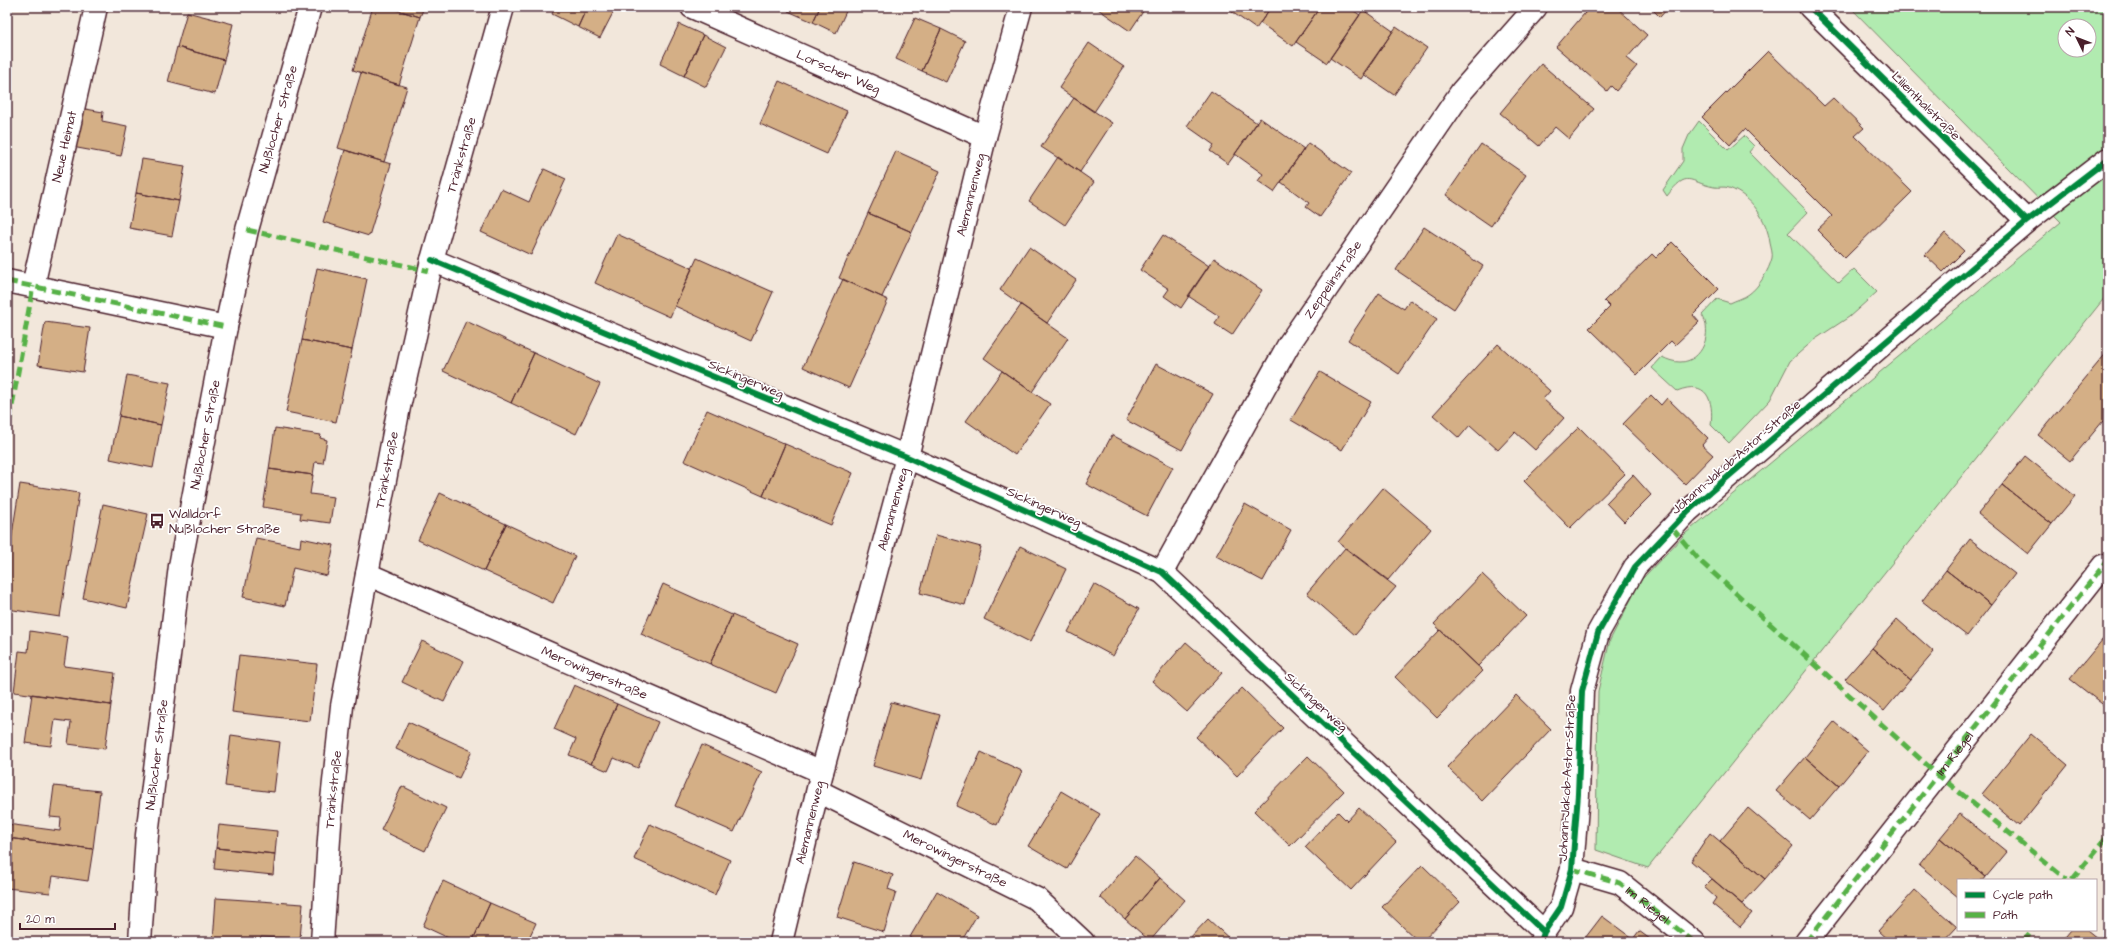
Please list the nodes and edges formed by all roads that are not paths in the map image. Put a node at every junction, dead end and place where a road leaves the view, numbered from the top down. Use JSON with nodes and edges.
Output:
{"nodes":[{"id":1,"x":96,"y":7,"type":"edge"},
{"id":2,"x":310,"y":7,"type":"edge"},
{"id":3,"x":503,"y":7,"type":"edge"},
{"id":4,"x":692,"y":7,"type":"edge"},
{"id":5,"x":1021,"y":7,"type":"edge"},
{"id":6,"x":1536,"y":7,"type":"edge"},
{"id":7,"x":1810,"y":7,"type":"edge"},
{"id":8,"x":985,"y":138,"type":"junction"},
{"id":9,"x":2108,"y":158,"type":"edge"},
{"id":10,"x":2027,"y":221,"type":"junction"},
{"id":11,"x":432,"y":260,"type":"junction"},
{"id":12,"x":7,"y":281,"type":"edge"},
{"id":13,"x":33,"y":286,"type":"junction"},
{"id":14,"x":226,"y":327,"type":"junction"},
{"id":15,"x":907,"y":457,"type":"junction"},
{"id":16,"x":2106,"y":565,"type":"edge"},
{"id":17,"x":1162,"y":572,"type":"junction"},
{"id":18,"x":367,"y":574,"type":"junction"},
{"id":19,"x":820,"y":782,"type":"junction"},
{"id":20,"x":1572,"y":869,"type":"junction"},
{"id":21,"x":1543,"y":937,"type":"edge"},
{"id":22,"x":328,"y":940,"type":"edge"},
{"id":23,"x":140,"y":942,"type":"edge"},
{"id":24,"x":781,"y":942,"type":"edge"},
{"id":25,"x":1082,"y":942,"type":"edge"},
{"id":26,"x":1694,"y":942,"type":"edge"},
{"id":27,"x":1806,"y":942,"type":"edge"}],
"edges":[{"from":1,"to":13,"type":"street","name":"Neue Heimat"},
{"from":2,"to":14,"type":"street","name":"Nußlocher Straße"},
{"from":3,"to":11,"type":"street","name":"Tränkstraße"},
{"from":4,"to":8,"type":"street","name":"Lorscher Weg"},
{"from":5,"to":8,"type":"street","name":"Alemannenweg"},
{"from":6,"to":17,"type":"street","name":"Zeppelinstraße"},
{"from":7,"to":10,"type":"street","name":"Lilienthalstraße"},
{"from":8,"to":15,"type":"street","name":"Alemannenweg"},
{"from":9,"to":10,"type":"street","name":"Johann-Jakob-Astor-Straße"},
{"from":10,"to":20,"type":"street","name":"Johann-Jakob-Astor-Straße"},
{"from":11,"to":15,"type":"street","name":"Sickingerweg"},
{"from":11,"to":18,"type":"street","name":"Tränkstraße"},
{"from":12,"to":13,"type":"street"},
{"from":13,"to":14,"type":"street"},
{"from":14,"to":23,"type":"street","name":"Nußlocher Straße"},
{"from":15,"to":17,"type":"street","name":"Sickingerweg"},
{"from":15,"to":19,"type":"street","name":"Alemannenweg"},
{"from":16,"to":27,"type":"street","name":"Im Riegel"},
{"from":17,"to":21,"type":"street","name":"Sickingerweg"},
{"from":18,"to":19,"type":"street","name":"Merowingerstraße"},
{"from":18,"to":22,"type":"street","name":"Tränkstraße"},
{"from":19,"to":24,"type":"street","name":"Alemannenweg"},
{"from":19,"to":25,"type":"street","name":"Merowingerstraße"},
{"from":20,"to":21,"type":"street","name":"Johann-Jakob-Astor-Straße"},
{"from":20,"to":26,"type":"street","name":"Im Riegel"}]}
